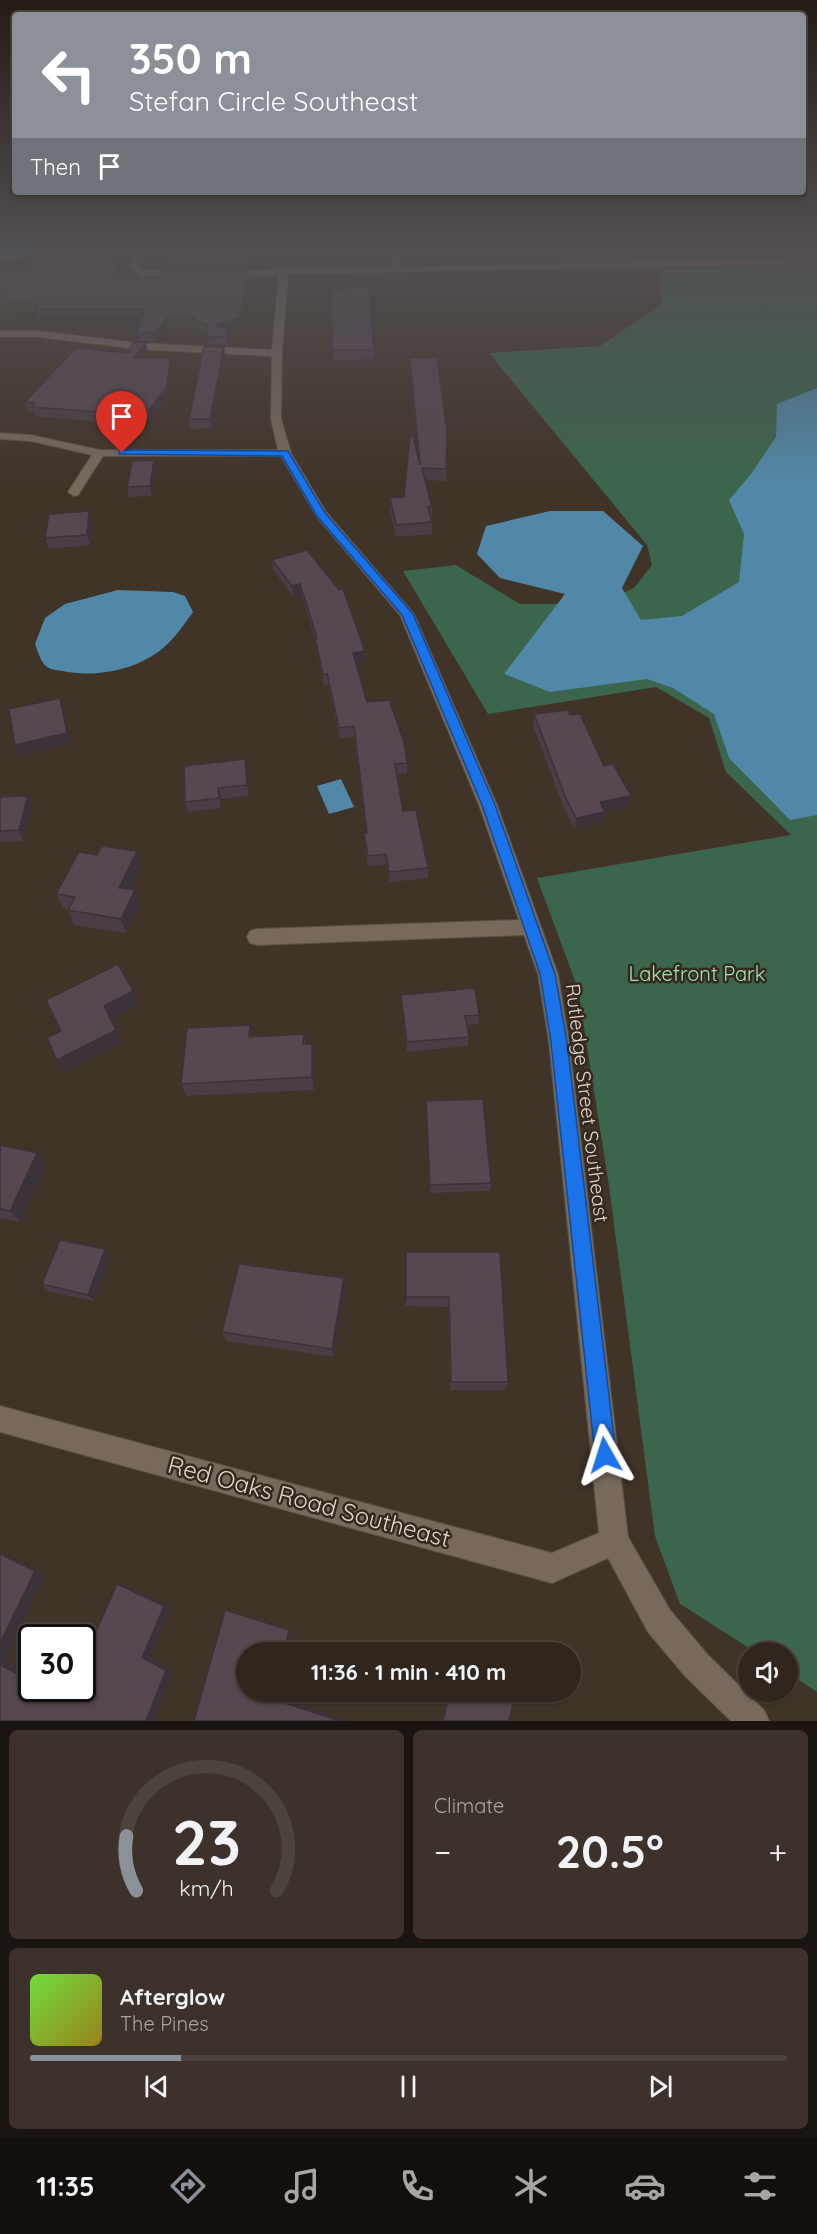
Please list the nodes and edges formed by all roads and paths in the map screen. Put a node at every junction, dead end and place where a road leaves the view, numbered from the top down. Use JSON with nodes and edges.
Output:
{"nodes":[{"id":1,"x":279,"y":326,"type":"edge"},
{"id":2,"x":0,"y":334,"type":"edge"},
{"id":3,"x":277,"y":353,"type":"junction"},
{"id":4,"x":0,"y":436,"type":"edge"},
{"id":5,"x":99,"y":453,"type":"junction"},
{"id":6,"x":285,"y":453,"type":"junction"},
{"id":7,"x":74,"y":492,"type":"dead end"},
{"id":8,"x":531,"y":927,"type":"junction"},
{"id":9,"x":257,"y":936,"type":"dead end"},
{"id":10,"x":0,"y":1419,"type":"edge"},
{"id":11,"x":614,"y":1541,"type":"junction"},
{"id":12,"x":753,"y":1721,"type":"edge"}],
"edges":[{"from":1,"to":3,"type":"street","name":"Rutledge Street Southeast"},
{"from":2,"to":3,"type":"street"},
{"from":3,"to":6,"type":"street","name":"Rutledge Street Southeast"},
{"from":4,"to":5,"type":"street"},
{"from":5,"to":6,"type":"street"},
{"from":5,"to":7,"type":"street"},
{"from":6,"to":8,"type":"street","name":"Rutledge Street Southeast"},
{"from":8,"to":9,"type":"street"},
{"from":8,"to":11,"type":"street","name":"Rutledge Street Southeast"},
{"from":10,"to":11,"type":"street","name":"Red Oaks Road Southeast"},
{"from":11,"to":12,"type":"street"}]}
